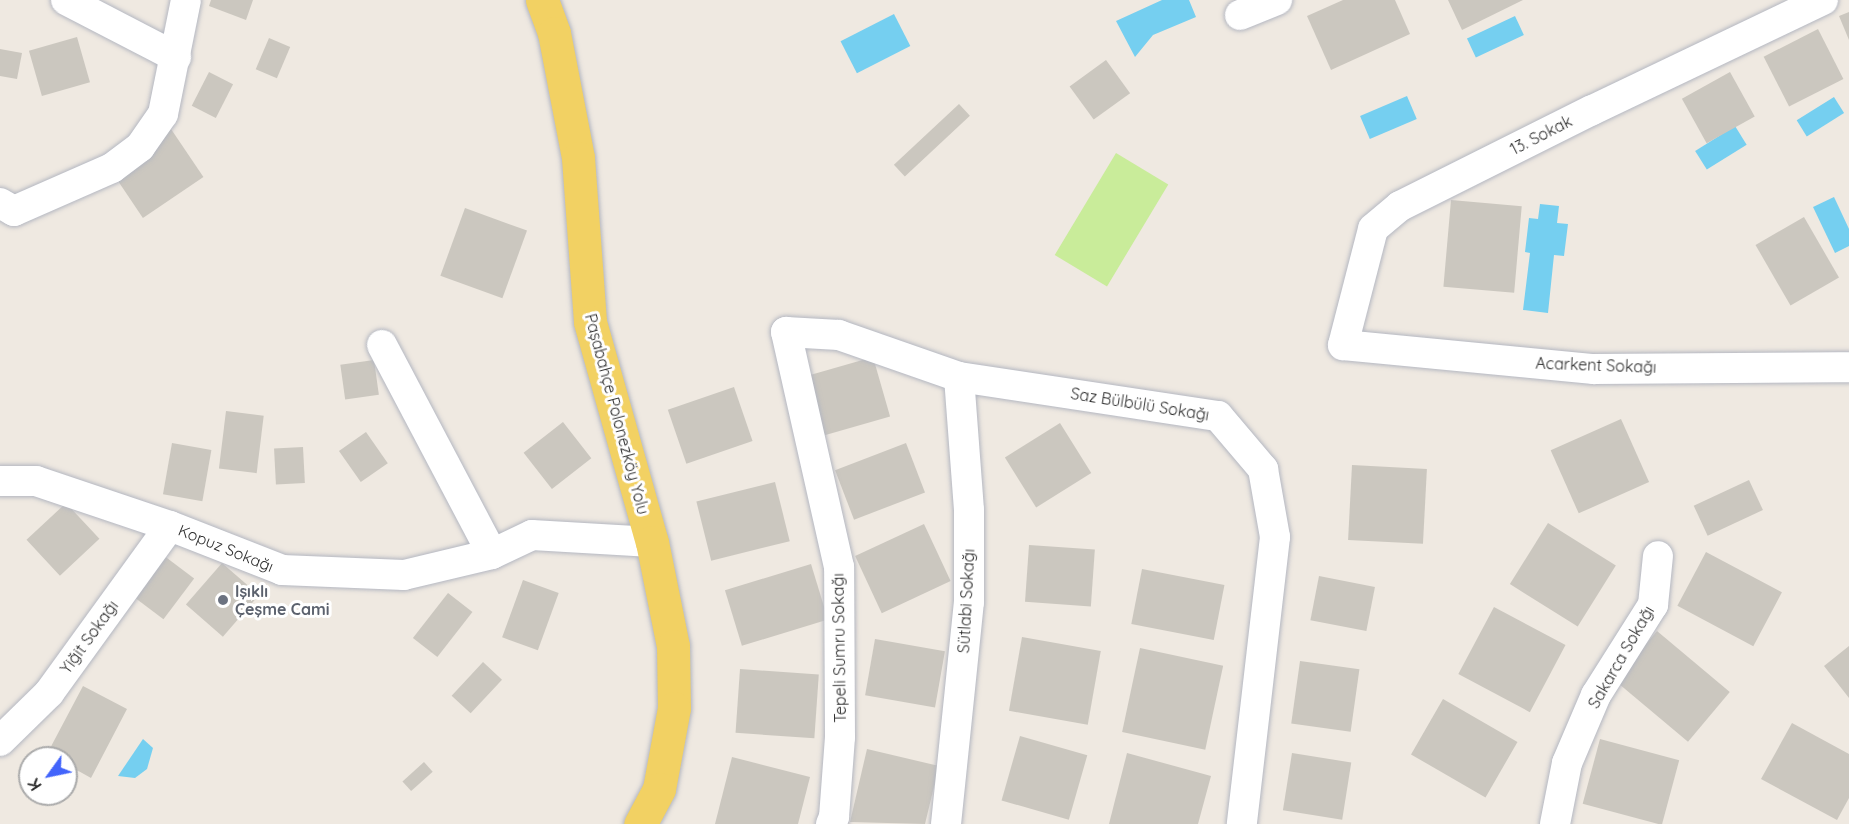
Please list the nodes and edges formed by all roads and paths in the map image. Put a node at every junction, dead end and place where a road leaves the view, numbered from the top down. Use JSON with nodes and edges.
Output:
{"nodes":[{"id":1,"x":66,"y":0,"type":"edge"},
{"id":2,"x":186,"y":0,"type":"edge"},
{"id":3,"x":542,"y":0,"type":"edge"},
{"id":4,"x":1277,"y":0,"type":"edge"},
{"id":5,"x":1823,"y":0,"type":"edge"},
{"id":6,"x":1240,"y":15,"type":"dead end"},
{"id":7,"x":176,"y":57,"type":"junction"},
{"id":8,"x":0,"y":203,"type":"edge"},
{"id":9,"x":786,"y":332,"type":"joint"},
{"id":10,"x":382,"y":345,"type":"dead end"},
{"id":11,"x":1343,"y":345,"type":"joint"},
{"id":12,"x":1849,"y":367,"type":"edge"},
{"id":13,"x":959,"y":377,"type":"junction"},
{"id":14,"x":0,"y":482,"type":"edge"},
{"id":15,"x":170,"y":526,"type":"junction"},
{"id":16,"x":652,"y":542,"type":"junction"},
{"id":17,"x":492,"y":554,"type":"junction"},
{"id":18,"x":1658,"y":556,"type":"dead end"},
{"id":19,"x":0,"y":741,"type":"edge"},
{"id":20,"x":640,"y":824,"type":"edge"},
{"id":21,"x":831,"y":824,"type":"edge"},
{"id":22,"x":946,"y":824,"type":"edge"},
{"id":23,"x":1242,"y":824,"type":"edge"},
{"id":24,"x":1555,"y":824,"type":"edge"}],
"edges":[{"from":1,"to":7,"type":"street"},
{"from":2,"to":7,"type":"street"},
{"from":3,"to":16,"type":"main road","name":"Paşabahçe Polonezköy Yolu"},
{"from":4,"to":6,"type":"street"},
{"from":5,"to":11,"type":"street","name":"13. Sokak"},
{"from":7,"to":8,"type":"street"},
{"from":9,"to":13,"type":"street","name":"Saz Bülbülü Sokağı"},
{"from":9,"to":21,"type":"street","name":"Tepeli Sumru Sokağı"},
{"from":10,"to":17,"type":"street"},
{"from":11,"to":12,"type":"street","name":"Acarkent Sokağı"},
{"from":13,"to":22,"type":"street","name":"Sütlabi Sokağı"},
{"from":13,"to":23,"type":"street","name":"Saz Bülbülü Sokağı"},
{"from":14,"to":15,"type":"street","name":"Kopuz Sokağı"},
{"from":15,"to":17,"type":"street","name":"Kopuz Sokağı"},
{"from":15,"to":19,"type":"street","name":"Yiğit Sokağı"},
{"from":16,"to":17,"type":"street","name":"Kopuz Sokağı"},
{"from":16,"to":20,"type":"main road","name":"Paşabahçe Polonezköy Yolu"},
{"from":18,"to":24,"type":"street","name":"Sakarca Sokağı"}]}
